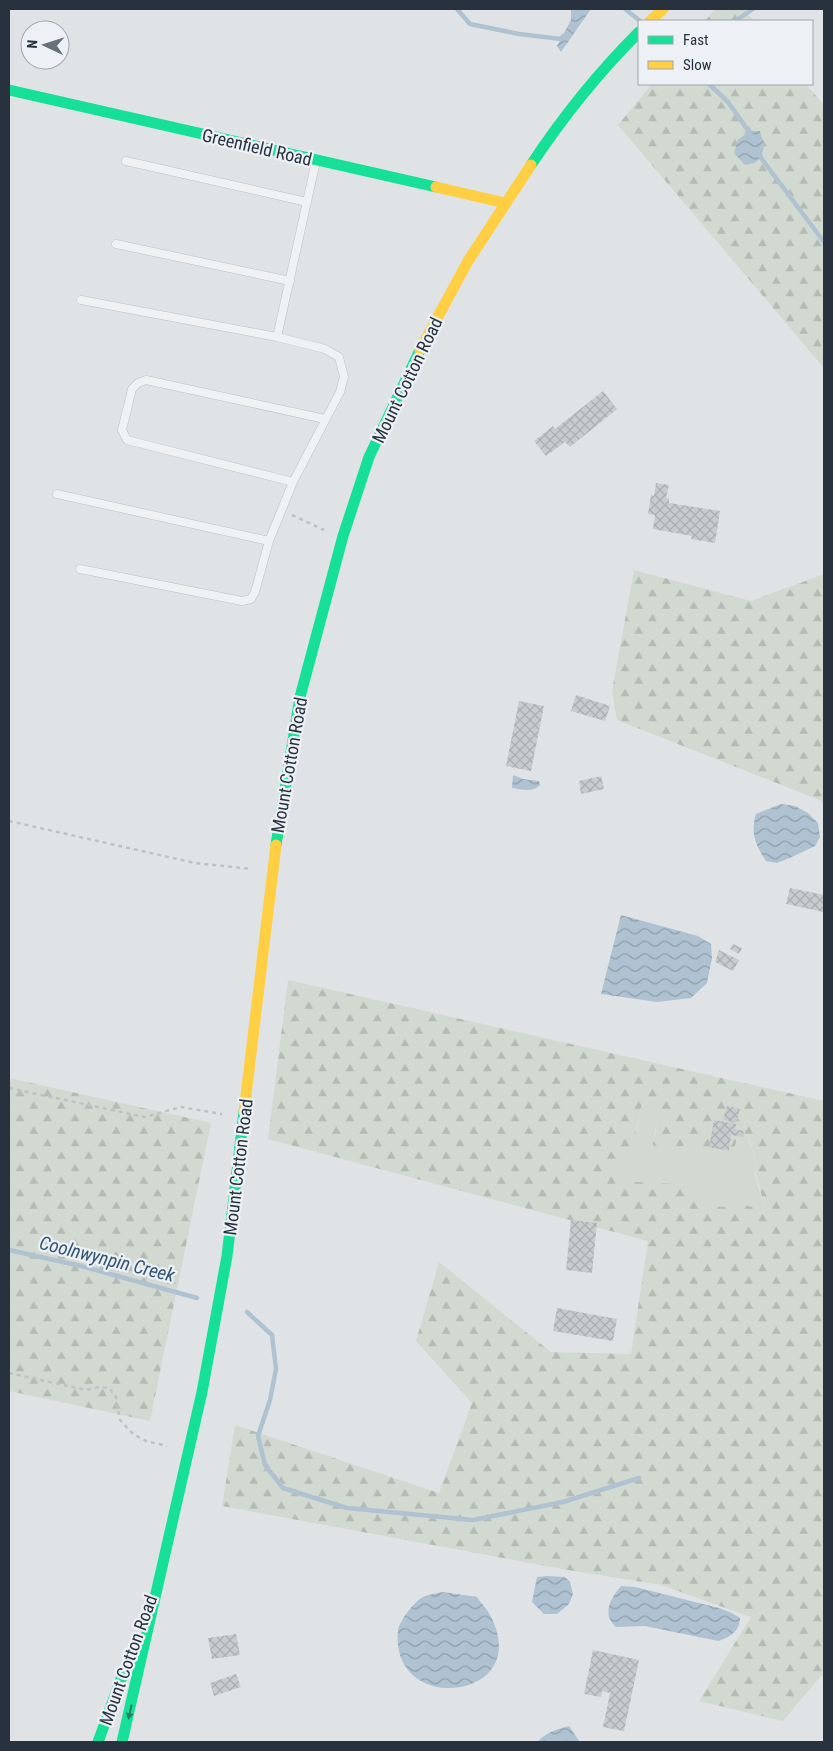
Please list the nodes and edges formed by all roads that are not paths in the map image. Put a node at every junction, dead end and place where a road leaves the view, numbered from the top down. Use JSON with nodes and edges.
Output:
{"nodes":[{"id":1,"x":662,"y":9,"type":"edge"},
{"id":2,"x":651,"y":20,"type":"edge"},
{"id":3,"x":638,"y":33,"type":"edge"},
{"id":4,"x":9,"y":90,"type":"edge"},
{"id":5,"x":316,"y":160,"type":"junction"},
{"id":6,"x":126,"y":161,"type":"dead end"},
{"id":7,"x":307,"y":202,"type":"junction"},
{"id":8,"x":505,"y":203,"type":"junction"},
{"id":9,"x":116,"y":244,"type":"dead end"},
{"id":10,"x":290,"y":282,"type":"junction"},
{"id":11,"x":81,"y":300,"type":"dead end"},
{"id":12,"x":277,"y":337,"type":"junction"},
{"id":13,"x":325,"y":419,"type":"junction"},
{"id":14,"x":294,"y":482,"type":"junction"},
{"id":15,"x":57,"y":494,"type":"dead end"},
{"id":16,"x":269,"y":541,"type":"junction"},
{"id":17,"x":80,"y":569,"type":"dead end"},
{"id":18,"x":159,"y":1578,"type":"junction"},
{"id":19,"x":98,"y":1742,"type":"edge"},
{"id":20,"x":122,"y":1742,"type":"edge"}],
"edges":[{"from":1,"to":2,"type":"main road"},
{"from":3,"to":8,"type":"main road","name":"Mount Cotton Road"},
{"from":4,"to":5,"type":"main road","name":"Greenfield Road"},
{"from":5,"to":7,"type":"lane"},
{"from":5,"to":8,"type":"main road","name":"Greenfield Road"},
{"from":6,"to":7,"type":"lane"},
{"from":7,"to":10,"type":"lane"},
{"from":8,"to":18,"type":"main road","name":"Mount Cotton Road"},
{"from":9,"to":10,"type":"lane"},
{"from":10,"to":12,"type":"lane"},
{"from":11,"to":12,"type":"lane"},
{"from":12,"to":13,"type":"lane"},
{"from":13,"to":14,"type":"lane"},
{"from":13,"to":14,"type":"lane"},
{"from":14,"to":16,"type":"lane"},
{"from":15,"to":16,"type":"lane"},
{"from":16,"to":17,"type":"lane"},
{"from":18,"to":19,"type":"main road","name":"Mount Cotton Road"},
{"from":18,"to":20,"type":"main road","name":"Mount Cotton Road","one_way":true}]}
